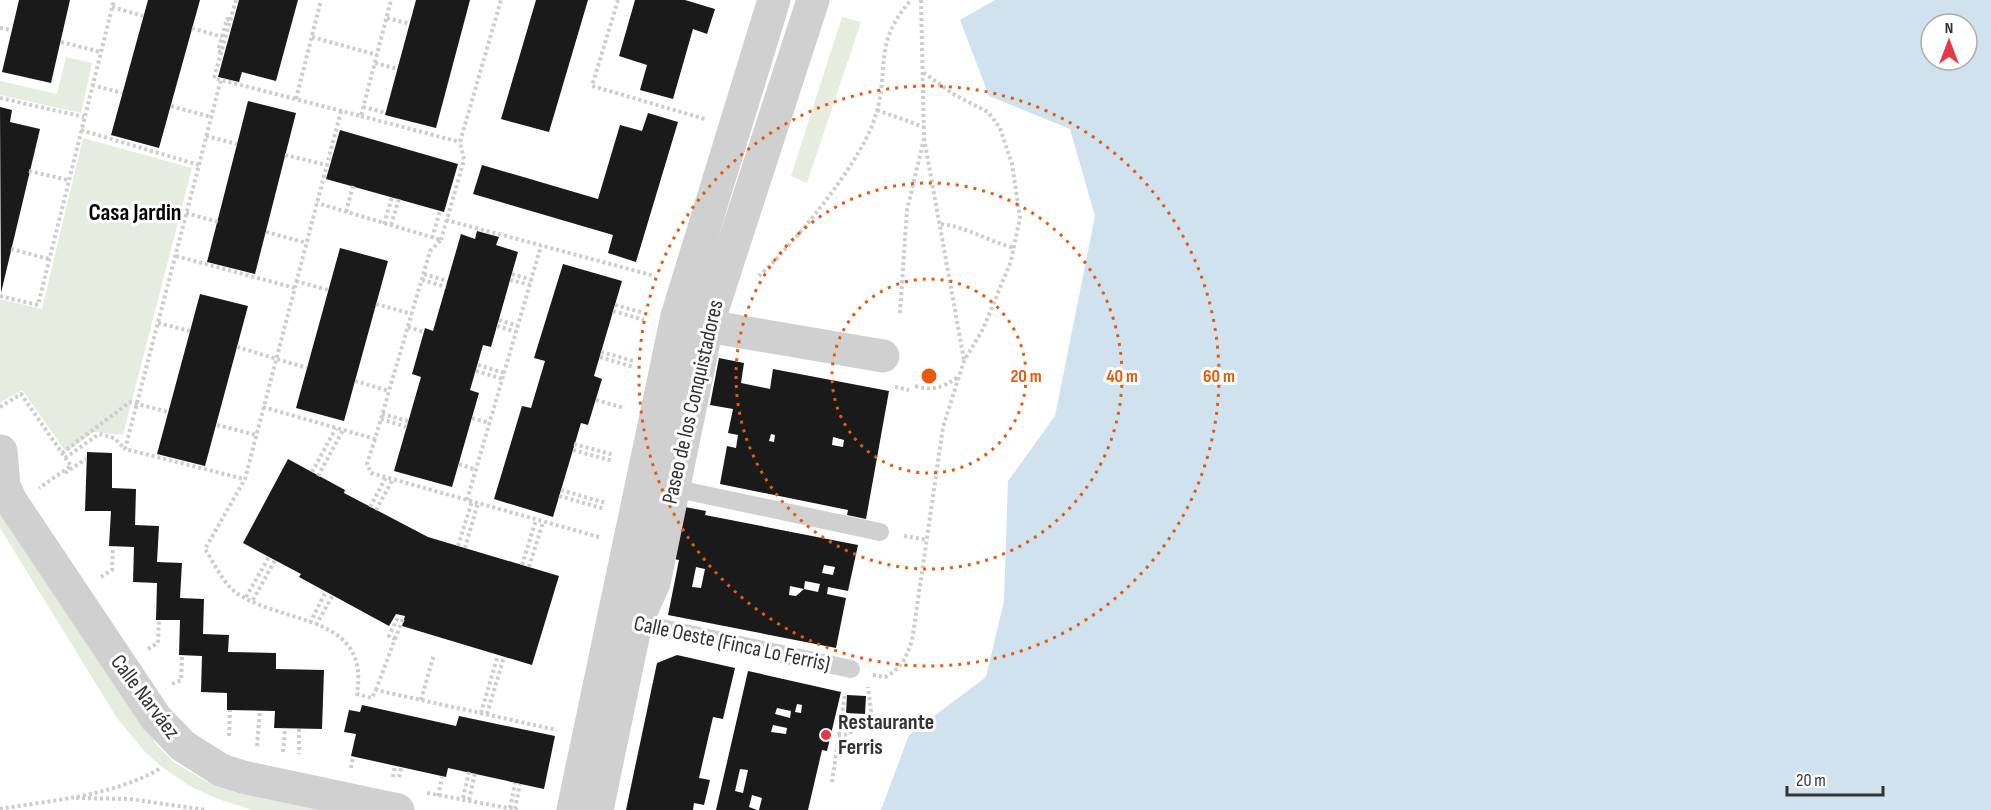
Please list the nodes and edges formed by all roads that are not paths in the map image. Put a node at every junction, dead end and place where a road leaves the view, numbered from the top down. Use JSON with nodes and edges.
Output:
{"nodes":[{"id":1,"x":774,"y":0,"type":"edge"},
{"id":2,"x":813,"y":0,"type":"edge"},
{"id":3,"x":708,"y":326,"type":"junction"},
{"id":4,"x":884,"y":371,"type":"road end"},
{"id":5,"x":1,"y":451,"type":"edge"},
{"id":6,"x":673,"y":488,"type":"junction"},
{"id":7,"x":880,"y":532,"type":"dead end"},
{"id":8,"x":625,"y":620,"type":"junction"},
{"id":9,"x":851,"y":669,"type":"road end"},
{"id":10,"x":407,"y":800,"type":"edge"},
{"id":11,"x":573,"y":810,"type":"edge"},
{"id":12,"x":597,"y":810,"type":"edge"}],
"edges":[{"from":1,"to":8,"type":"street","name":"Paseo de los Conquistadores"},
{"from":2,"to":3,"type":"street","name":"Paseo de los Conquistadores"},
{"from":3,"to":4,"type":"street"},
{"from":3,"to":6,"type":"street","name":"Paseo de los Conquistadores"},
{"from":5,"to":10,"type":"street","name":"Calle Narváez"},
{"from":6,"to":7,"type":"lane"},
{"from":6,"to":8,"type":"street","name":"Paseo de los Conquistadores"},
{"from":8,"to":9,"type":"lane","name":"Calle Oeste (Finca Lo Ferris)"},
{"from":8,"to":11,"type":"street","name":"Paseo de los Conquistadores"},
{"from":8,"to":12,"type":"street","name":"Paseo de los Conquistadores"}]}
